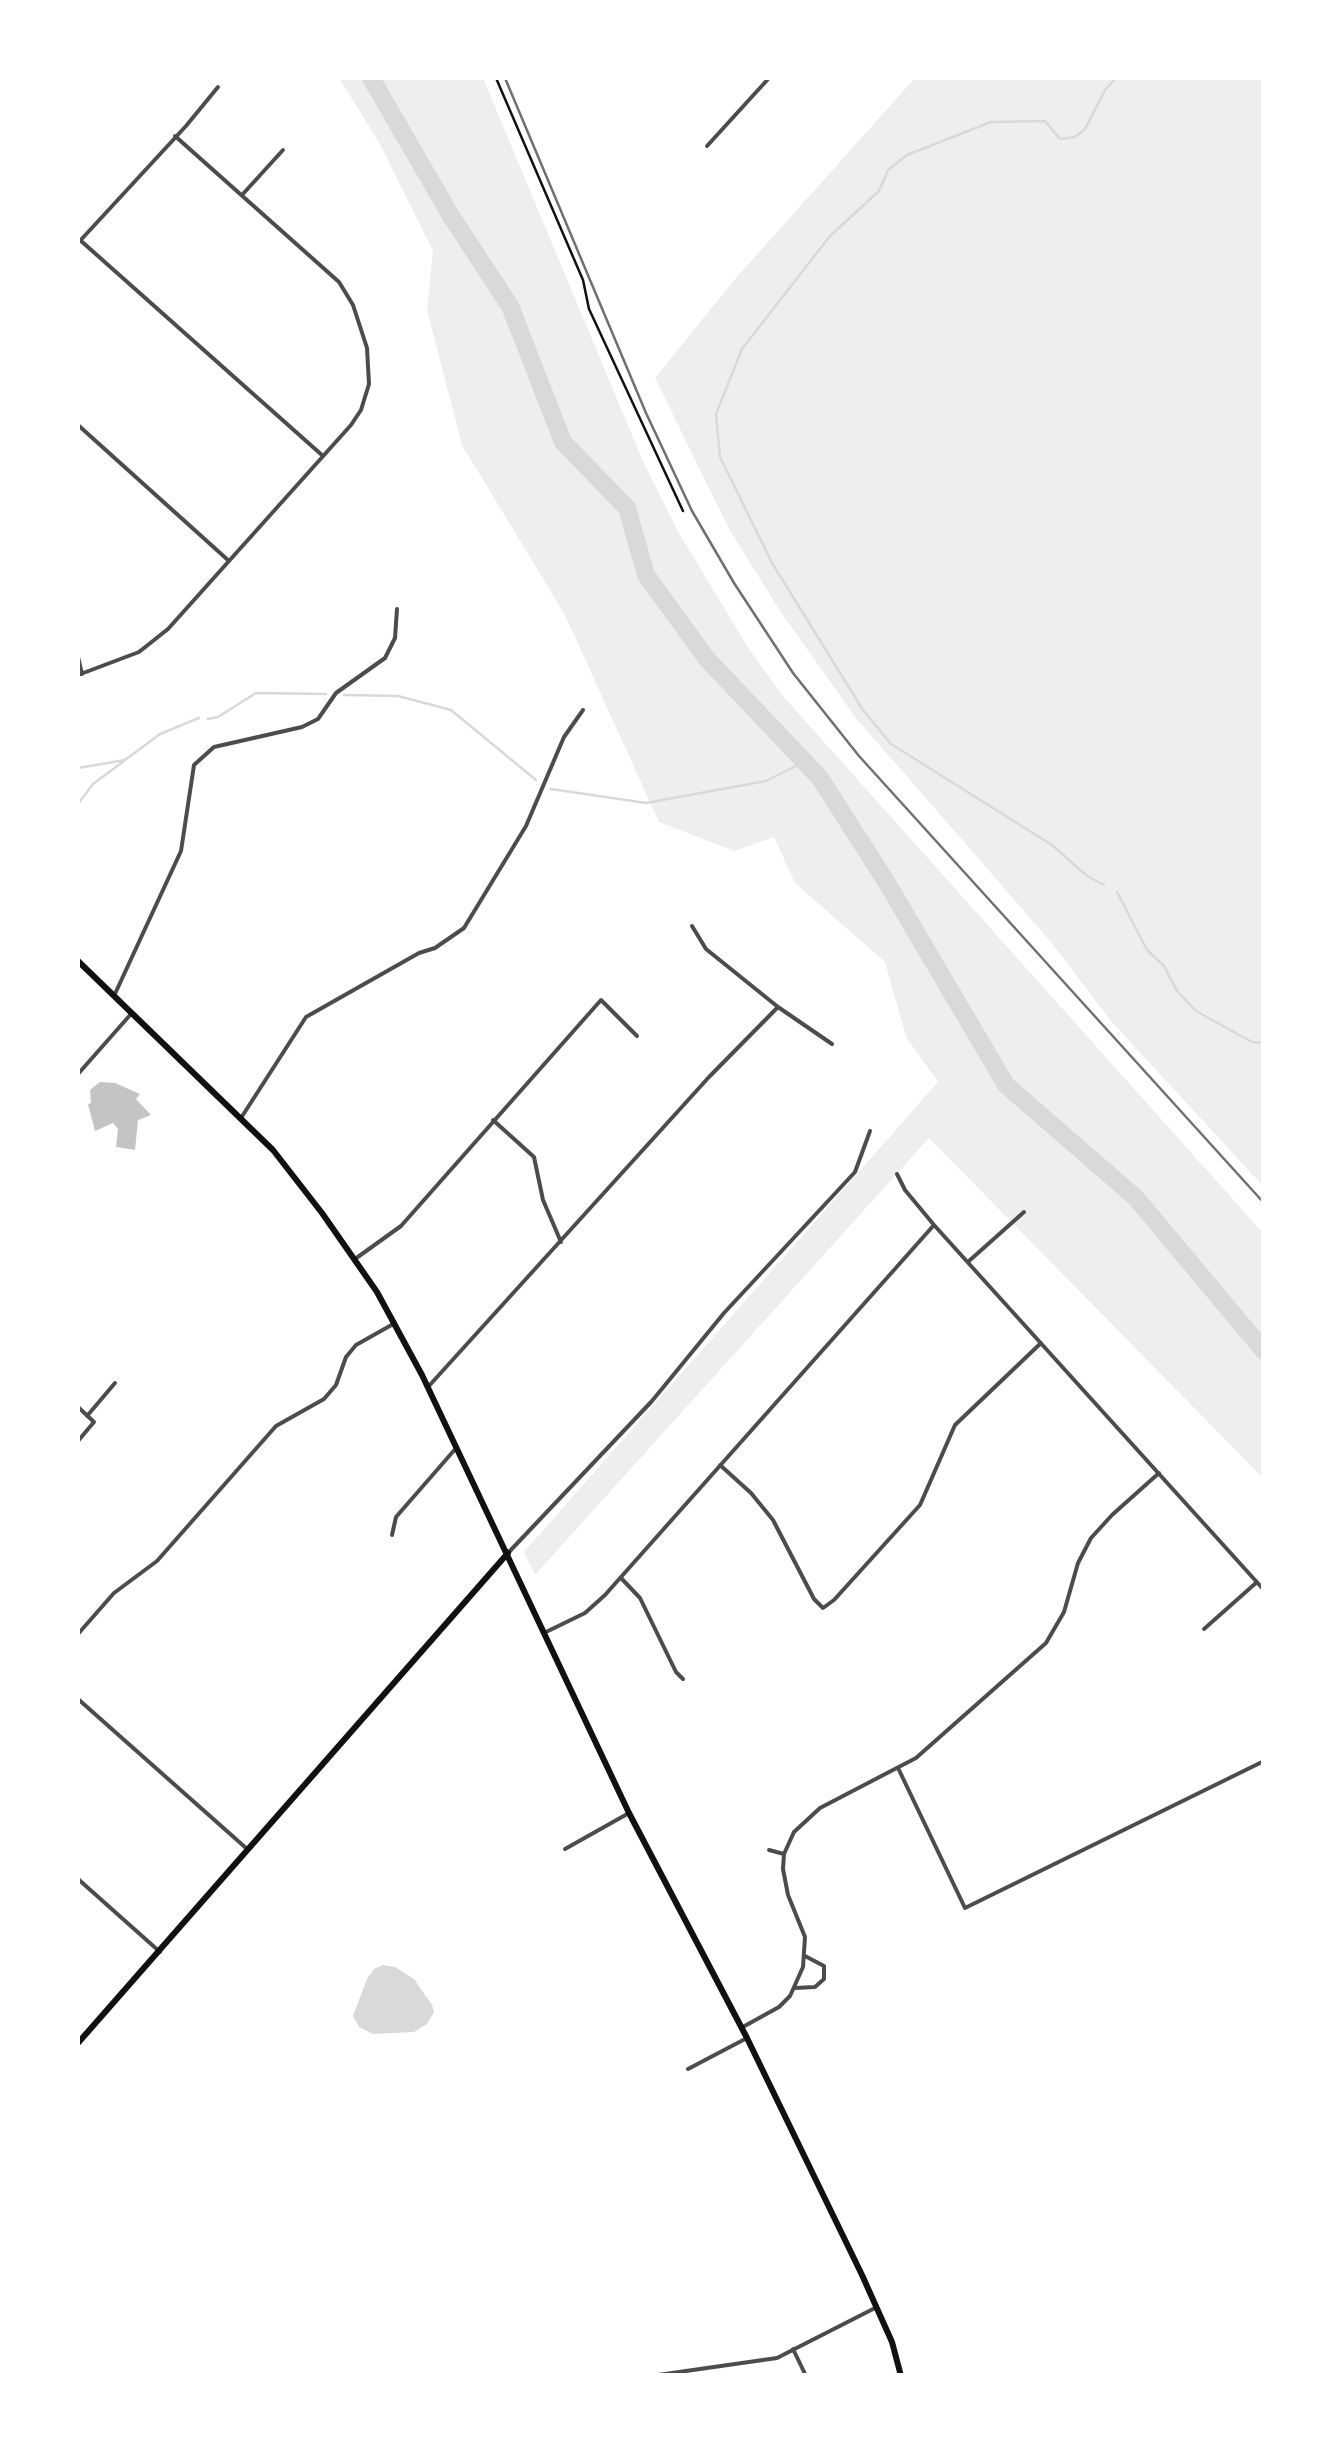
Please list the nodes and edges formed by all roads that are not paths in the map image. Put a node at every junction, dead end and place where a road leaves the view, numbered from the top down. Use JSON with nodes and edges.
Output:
{"nodes":[{"id":1,"x":769,"y":78,"type":"edge"},
{"id":2,"x":218,"y":86,"type":"dead end"},
{"id":3,"x":175,"y":136,"type":"junction"},
{"id":4,"x":707,"y":146,"type":"dead end"},
{"id":5,"x":283,"y":150,"type":"dead end"},
{"id":6,"x":242,"y":194,"type":"junction"},
{"id":7,"x":79,"y":241,"type":"edge"},
{"id":8,"x":78,"y":426,"type":"edge"},
{"id":9,"x":323,"y":456,"type":"junction"},
{"id":10,"x":228,"y":561,"type":"junction"},
{"id":11,"x":397,"y":609,"type":"dead end"},
{"id":12,"x":78,"y":657,"type":"edge"},
{"id":13,"x":80,"y":674,"type":"edge"},
{"id":14,"x":583,"y":710,"type":"dead end"},
{"id":15,"x":692,"y":926,"type":"dead end"},
{"id":16,"x":78,"y":961,"type":"edge"},
{"id":17,"x":114,"y":996,"type":"junction"},
{"id":18,"x":778,"y":1007,"type":"junction"},
{"id":19,"x":132,"y":1013,"type":"junction"},
{"id":20,"x":637,"y":1036,"type":"dead end"},
{"id":21,"x":832,"y":1044,"type":"dead end"},
{"id":22,"x":78,"y":1074,"type":"edge"},
{"id":23,"x":241,"y":1118,"type":"junction"},
{"id":24,"x":493,"y":1120,"type":"junction"},
{"id":25,"x":870,"y":1131,"type":"dead end"},
{"id":26,"x":897,"y":1174,"type":"dead end"},
{"id":27,"x":1024,"y":1212,"type":"dead end"},
{"id":28,"x":934,"y":1225,"type":"junction"},
{"id":29,"x":561,"y":1242,"type":"junction"},
{"id":30,"x":355,"y":1259,"type":"junction"},
{"id":31,"x":969,"y":1261,"type":"junction"},
{"id":32,"x":395,"y":1324,"type":"junction"},
{"id":33,"x":1041,"y":1343,"type":"junction"},
{"id":34,"x":115,"y":1383,"type":"dead end"},
{"id":35,"x":428,"y":1387,"type":"junction"},
{"id":36,"x":78,"y":1408,"type":"edge"},
{"id":37,"x":87,"y":1416,"type":"junction"},
{"id":38,"x":78,"y":1441,"type":"edge"},
{"id":39,"x":457,"y":1448,"type":"junction"},
{"id":40,"x":720,"y":1465,"type":"junction"},
{"id":41,"x":1159,"y":1473,"type":"junction"},
{"id":42,"x":392,"y":1535,"type":"dead end"},
{"id":43,"x":508,"y":1553,"type":"junction"},
{"id":44,"x":620,"y":1578,"type":"junction"},
{"id":45,"x":1257,"y":1582,"type":"junction"},
{"id":46,"x":1264,"y":1590,"type":"edge"},
{"id":47,"x":1204,"y":1628,"type":"dead end"},
{"id":48,"x":545,"y":1632,"type":"junction"},
{"id":49,"x":78,"y":1634,"type":"edge"},
{"id":50,"x":684,"y":1679,"type":"dead end"},
{"id":51,"x":78,"y":1699,"type":"edge"},
{"id":52,"x":1264,"y":1761,"type":"edge"},
{"id":53,"x":899,"y":1768,"type":"junction"},
{"id":54,"x":629,"y":1813,"type":"junction"},
{"id":55,"x":565,"y":1849,"type":"dead end"},
{"id":56,"x":769,"y":1850,"type":"dead end"},
{"id":57,"x":249,"y":1851,"type":"junction"},
{"id":58,"x":784,"y":1854,"type":"junction"},
{"id":59,"x":78,"y":1880,"type":"edge"},
{"id":60,"x":160,"y":1952,"type":"junction"},
{"id":61,"x":805,"y":1956,"type":"junction"},
{"id":62,"x":794,"y":1988,"type":"junction"},
{"id":63,"x":741,"y":2028,"type":"junction"},
{"id":64,"x":746,"y":2038,"type":"junction"},
{"id":65,"x":78,"y":2043,"type":"edge"},
{"id":66,"x":688,"y":2069,"type":"dead end"},
{"id":67,"x":877,"y":2306,"type":"junction"},
{"id":68,"x":793,"y":2349,"type":"junction"},
{"id":69,"x":651,"y":2376,"type":"edge"},
{"id":70,"x":806,"y":2376,"type":"edge"},
{"id":71,"x":902,"y":2376,"type":"edge"}],
"edges":[{"from":1,"to":4,"type":"street"},
{"from":2,"to":3,"type":"street"},
{"from":3,"to":6,"type":"street"},
{"from":3,"to":7,"type":"street"},
{"from":5,"to":6,"type":"street"},
{"from":6,"to":9,"type":"street"},
{"from":7,"to":9,"type":"street"},
{"from":8,"to":10,"type":"street"},
{"from":9,"to":10,"type":"street"},
{"from":10,"to":13,"type":"street"},
{"from":11,"to":17,"type":"street"},
{"from":12,"to":13,"type":"street"},
{"from":14,"to":23,"type":"street"},
{"from":15,"to":18,"type":"street"},
{"from":16,"to":17,"type":"main road"},
{"from":17,"to":19,"type":"main road"},
{"from":18,"to":21,"type":"street"},
{"from":18,"to":29,"type":"street"},
{"from":19,"to":22,"type":"street"},
{"from":19,"to":23,"type":"main road"},
{"from":20,"to":24,"type":"street"},
{"from":23,"to":30,"type":"main road"},
{"from":24,"to":29,"type":"street"},
{"from":24,"to":30,"type":"street"},
{"from":25,"to":43,"type":"street"},
{"from":26,"to":28,"type":"street"},
{"from":27,"to":31,"type":"street"},
{"from":28,"to":31,"type":"street"},
{"from":28,"to":40,"type":"street"},
{"from":29,"to":35,"type":"street"},
{"from":30,"to":32,"type":"main road"},
{"from":31,"to":33,"type":"street"},
{"from":32,"to":35,"type":"main road"},
{"from":32,"to":49,"type":"street"},
{"from":33,"to":40,"type":"street"},
{"from":33,"to":41,"type":"street"},
{"from":34,"to":37,"type":"street"},
{"from":35,"to":39,"type":"main road"},
{"from":36,"to":37,"type":"street"},
{"from":37,"to":38,"type":"street"},
{"from":39,"to":42,"type":"street"},
{"from":39,"to":43,"type":"main road"},
{"from":40,"to":44,"type":"street"},
{"from":41,"to":45,"type":"street"},
{"from":41,"to":53,"type":"street"},
{"from":43,"to":48,"type":"main road"},
{"from":43,"to":57,"type":"main road"},
{"from":44,"to":48,"type":"street"},
{"from":44,"to":50,"type":"street"},
{"from":45,"to":46,"type":"street"},
{"from":45,"to":47,"type":"street"},
{"from":48,"to":54,"type":"main road"},
{"from":51,"to":57,"type":"street"},
{"from":52,"to":53,"type":"street"},
{"from":53,"to":58,"type":"street"},
{"from":54,"to":55,"type":"street"},
{"from":54,"to":63,"type":"main road"},
{"from":56,"to":58,"type":"street"},
{"from":57,"to":60,"type":"main road"},
{"from":58,"to":61,"type":"street"},
{"from":59,"to":60,"type":"street"},
{"from":60,"to":65,"type":"main road"},
{"from":61,"to":62,"type":"street"},
{"from":61,"to":62,"type":"street"},
{"from":62,"to":63,"type":"street"},
{"from":63,"to":64,"type":"main road"},
{"from":64,"to":66,"type":"street"},
{"from":64,"to":67,"type":"main road"},
{"from":67,"to":68,"type":"street"},
{"from":67,"to":71,"type":"main road"},
{"from":68,"to":69,"type":"street"},
{"from":68,"to":70,"type":"street"}]}
